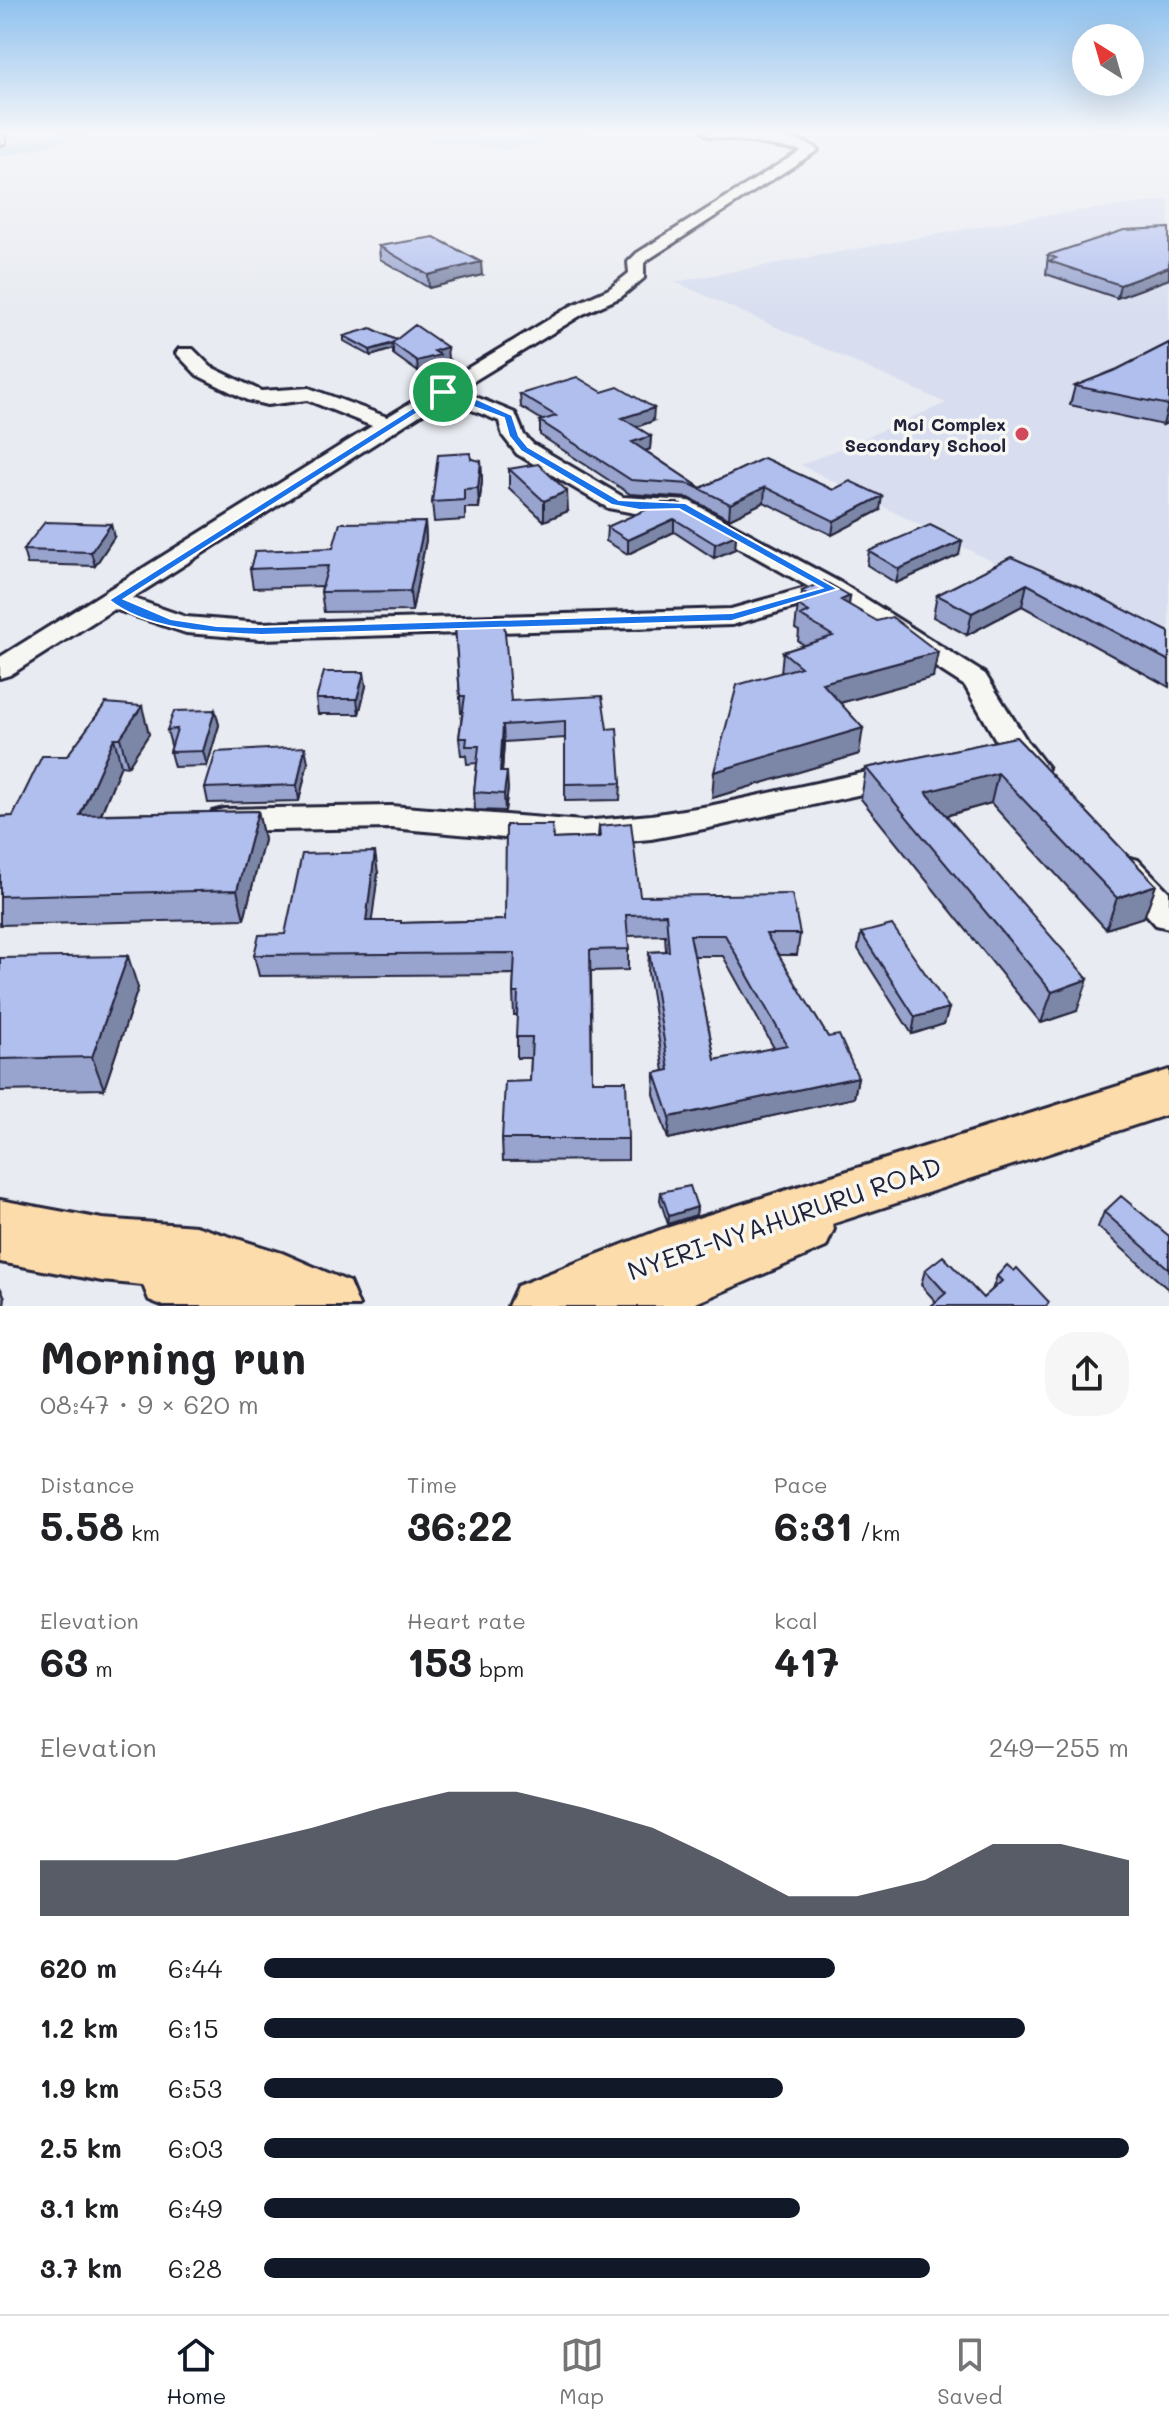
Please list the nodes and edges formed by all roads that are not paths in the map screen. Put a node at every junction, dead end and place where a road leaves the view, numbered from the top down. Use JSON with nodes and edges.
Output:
{"nodes":[{"id":1,"x":739,"y":193,"type":"edge"},
{"id":2,"x":186,"y":353,"type":"dead end"},
{"id":3,"x":443,"y":392,"type":"junction"},
{"id":4,"x":389,"y":425,"type":"junction"},
{"id":5,"x":832,"y":589,"type":"junction"},
{"id":6,"x":115,"y":600,"type":"junction"},
{"id":7,"x":0,"y":669,"type":"edge"},
{"id":8,"x":924,"y":771,"type":"edge"},
{"id":9,"x":1049,"y":787,"type":"edge"},
{"id":10,"x":193,"y":821,"type":"edge"},
{"id":11,"x":1103,"y":845,"type":"edge"},
{"id":12,"x":1169,"y":915,"type":"edge"},
{"id":13,"x":1169,"y":1092,"type":"edge"},
{"id":14,"x":987,"y":1152,"type":"junction"},
{"id":15,"x":0,"y":1231,"type":"edge"},
{"id":16,"x":102,"y":1250,"type":"junction"},
{"id":17,"x":244,"y":1306,"type":"edge"},
{"id":18,"x":324,"y":1306,"type":"edge"},
{"id":19,"x":340,"y":1306,"type":"edge"},
{"id":20,"x":537,"y":1306,"type":"edge"},
{"id":21,"x":621,"y":1306,"type":"edge"}],
"edges":[{"from":1,"to":3,"type":"street"},
{"from":2,"to":4,"type":"street"},
{"from":3,"to":4,"type":"street"},
{"from":3,"to":5,"type":"street"},
{"from":4,"to":6,"type":"street"},
{"from":5,"to":6,"type":"street"},
{"from":5,"to":9,"type":"street"},
{"from":6,"to":7,"type":"street"},
{"from":8,"to":10,"type":"street"},
{"from":11,"to":12,"type":"street"},
{"from":13,"to":14,"type":"main road","name":"NYERI-NYAHURURU ROAD"},
{"from":14,"to":20,"type":"main road","name":"NYERI-NYAHURURU ROAD"},
{"from":14,"to":21,"type":"main road","name":"NYERI-NYAHURURU ROAD"},
{"from":15,"to":16,"type":"highway"},
{"from":16,"to":17,"type":"highway"},
{"from":16,"to":18,"type":"highway"},
{"from":18,"to":19,"type":"highway"}]}
